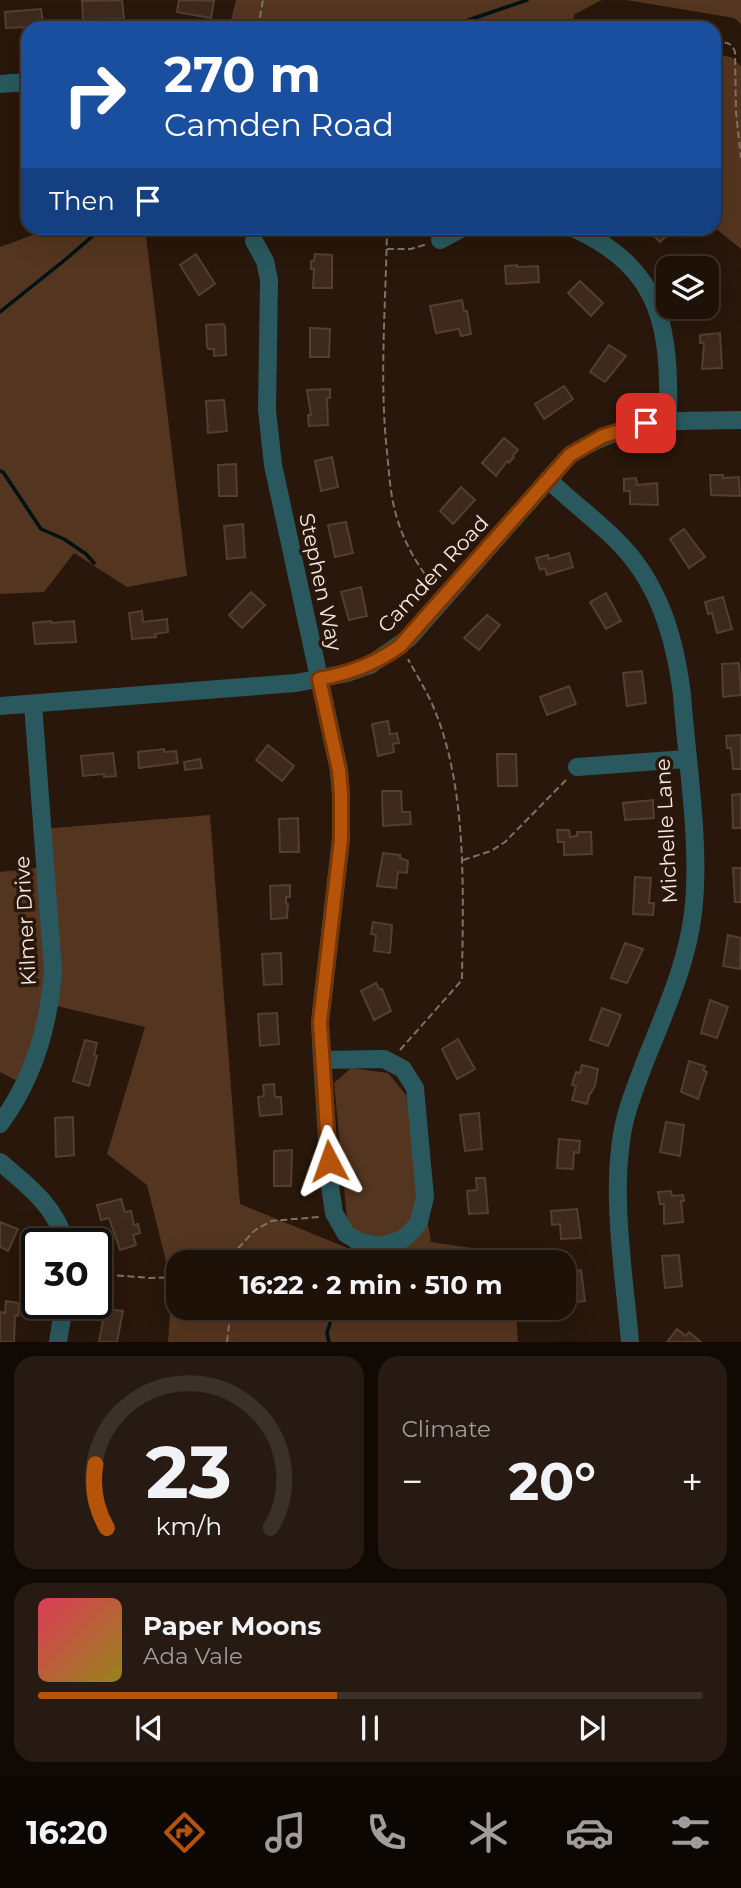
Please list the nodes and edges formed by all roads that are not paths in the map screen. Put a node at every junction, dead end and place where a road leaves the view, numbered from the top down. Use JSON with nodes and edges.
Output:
{"nodes":[{"id":1,"x":21,"y":82,"type":"edge"},
{"id":2,"x":0,"y":84,"type":"edge"},
{"id":3,"x":449,"y":235,"type":"edge"},
{"id":4,"x":590,"y":235,"type":"edge"},
{"id":5,"x":440,"y":240,"type":"road end"},
{"id":6,"x":254,"y":241,"type":"dead end"},
{"id":7,"x":741,"y":420,"type":"edge"},
{"id":8,"x":668,"y":421,"type":"junction"},
{"id":9,"x":548,"y":480,"type":"junction"},
{"id":10,"x":319,"y":679,"type":"junction"},
{"id":11,"x":33,"y":704,"type":"junction"},
{"id":12,"x":0,"y":706,"type":"edge"},
{"id":13,"x":686,"y":759,"type":"junction"},
{"id":14,"x":577,"y":767,"type":"road end"},
{"id":15,"x":321,"y":1060,"type":"junction"},
{"id":16,"x":0,"y":1124,"type":"edge"},
{"id":17,"x":0,"y":1162,"type":"edge"},
{"id":18,"x":61,"y":1228,"type":"edge"},
{"id":19,"x":62,"y":1319,"type":"edge"},
{"id":20,"x":58,"y":1342,"type":"edge"},
{"id":21,"x":630,"y":1342,"type":"edge"}],
"edges":[{"from":1,"to":2,"type":"street"},
{"from":3,"to":5,"type":"street"},
{"from":4,"to":8,"type":"street"},
{"from":6,"to":10,"type":"street","name":"Stephen Way"},
{"from":7,"to":8,"type":"street","name":"Camden Road"},
{"from":8,"to":9,"type":"street","name":"Camden Road"},
{"from":9,"to":10,"type":"street","name":"Camden Road"},
{"from":9,"to":13,"type":"street","name":"Michelle Lane"},
{"from":10,"to":11,"type":"street","name":"Camden Road"},
{"from":10,"to":15,"type":"street","name":"Stephen Way"},
{"from":11,"to":12,"type":"street","name":"Camden Road"},
{"from":11,"to":16,"type":"street","name":"Kilmer Drive"},
{"from":13,"to":14,"type":"street"},
{"from":13,"to":21,"type":"street","name":"Michelle Lane"},
{"from":15,"to":15,"type":"street","name":"Stephen Way"},
{"from":17,"to":18,"type":"street"},
{"from":19,"to":20,"type":"street"}]}
